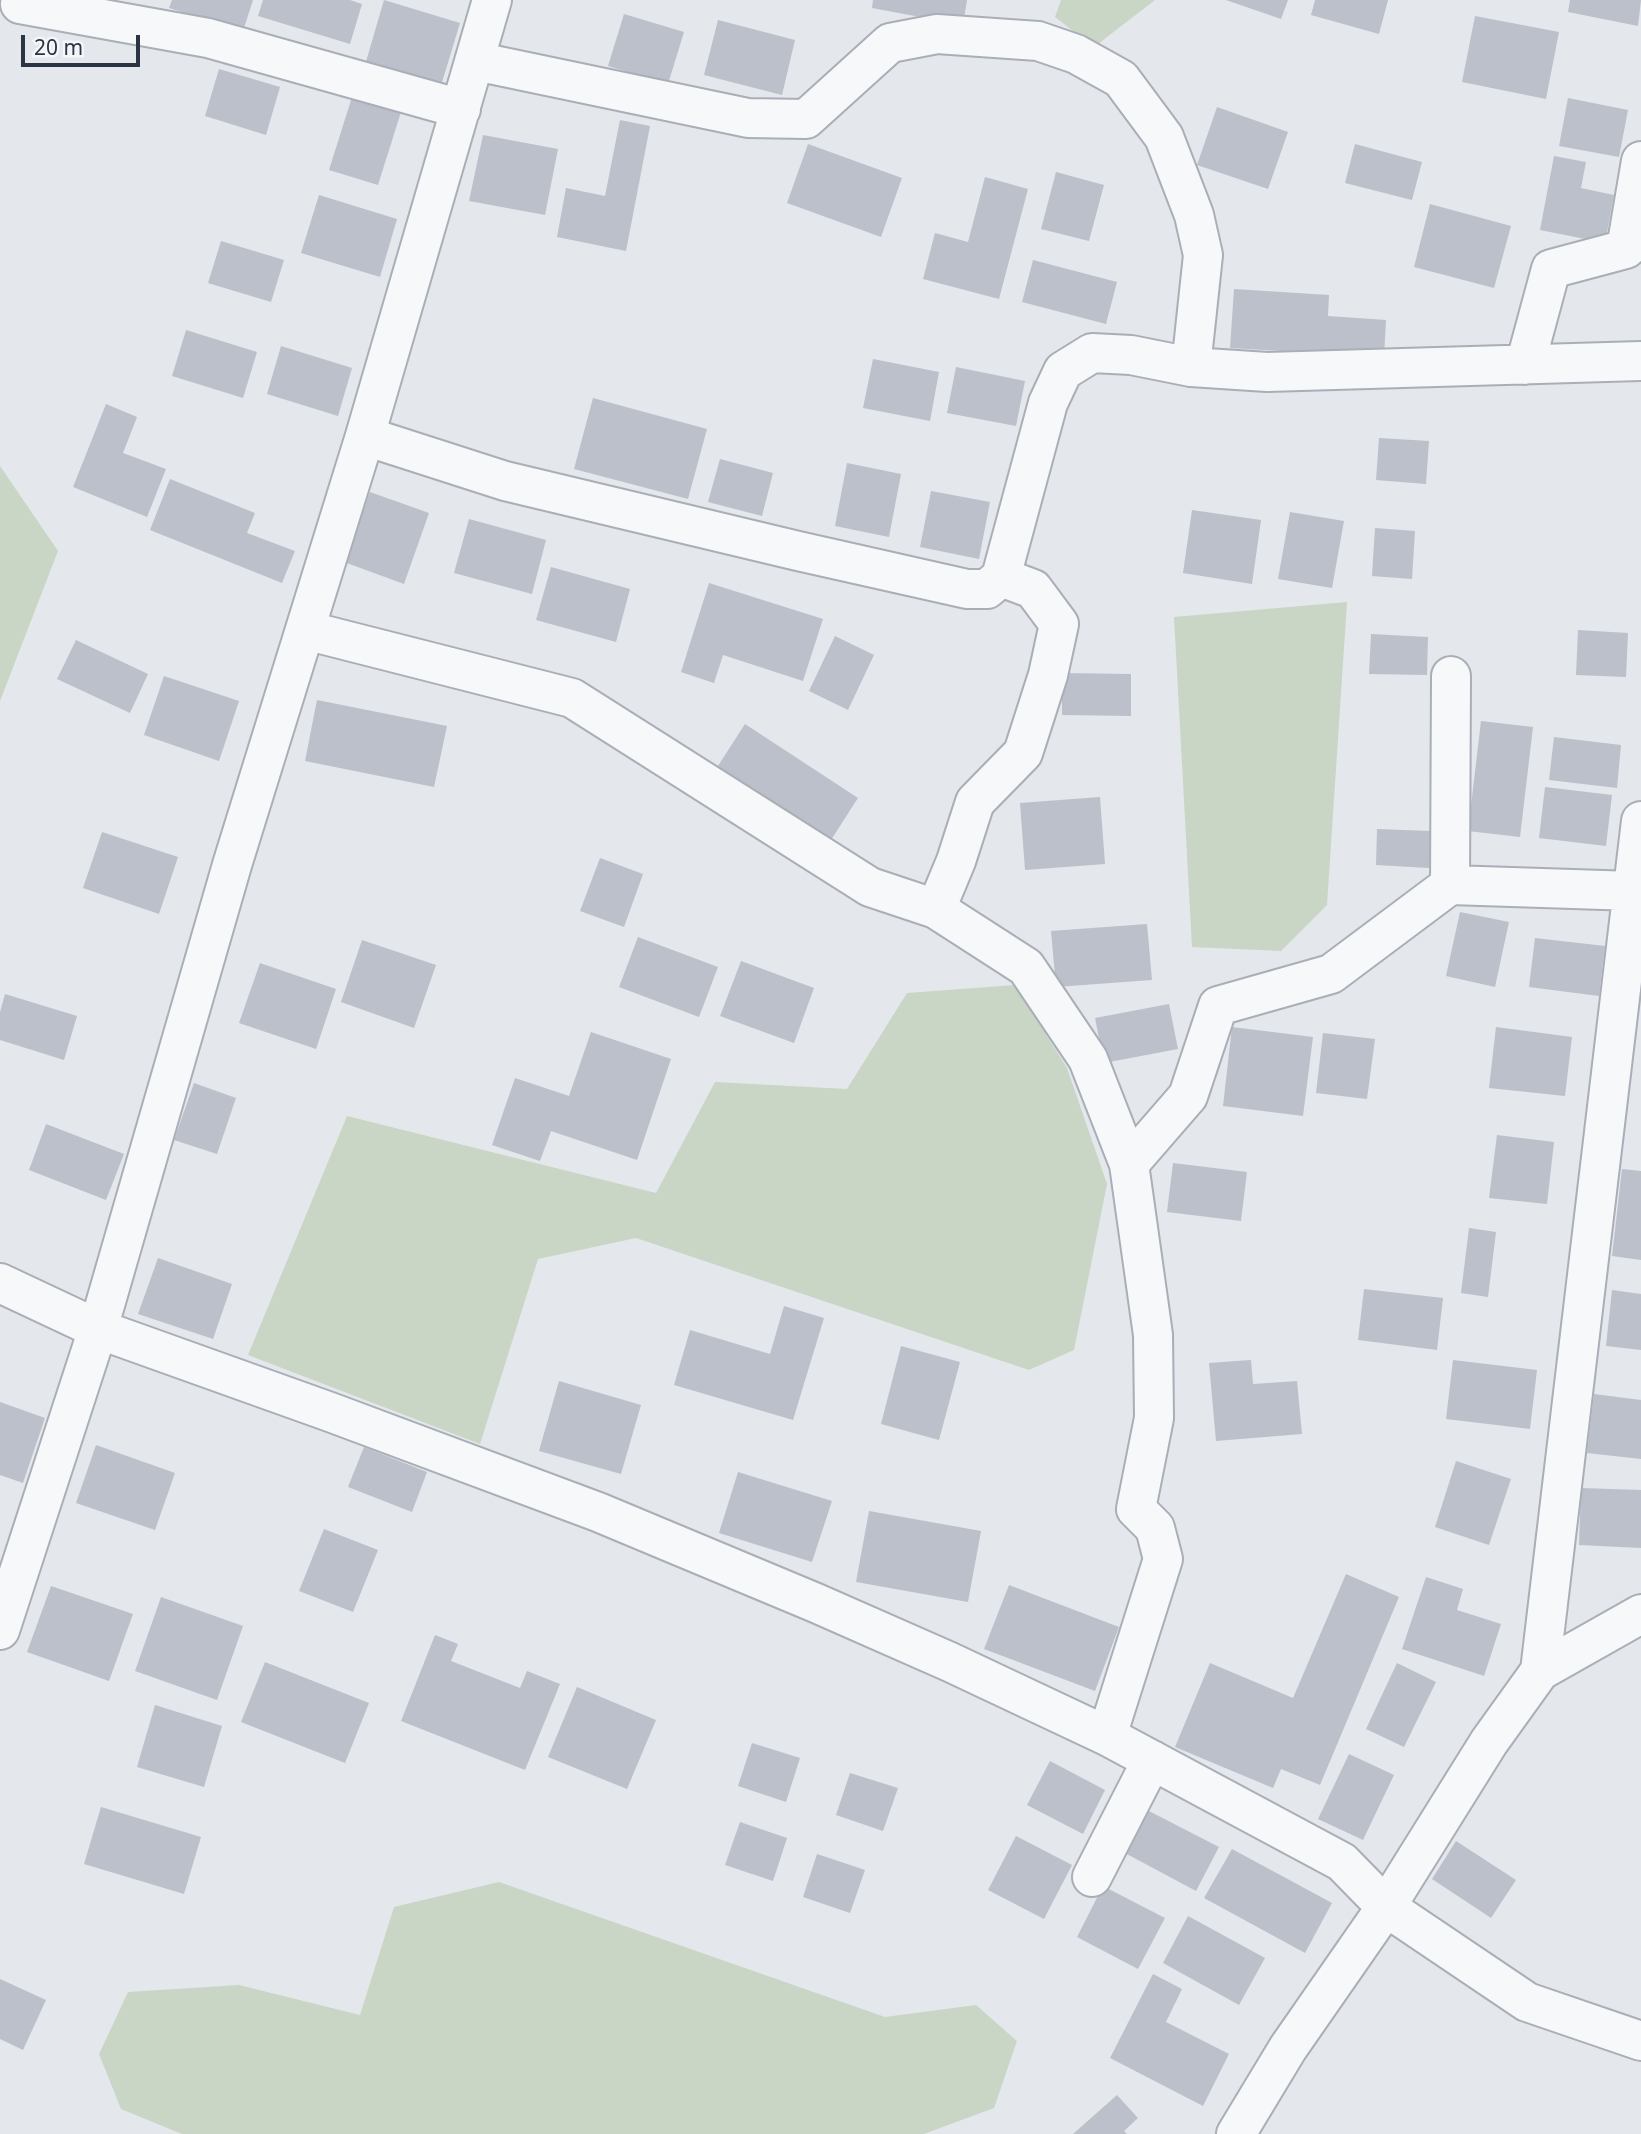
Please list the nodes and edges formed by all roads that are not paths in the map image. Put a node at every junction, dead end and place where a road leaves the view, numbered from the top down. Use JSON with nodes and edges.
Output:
{"nodes":[{"id":1,"x":492,"y":0,"type":"edge"},
{"id":2,"x":20,"y":4,"type":"dead end"},
{"id":3,"x":475,"y":61,"type":"junction"},
{"id":4,"x":461,"y":109,"type":"junction"},
{"id":5,"x":1639,"y":185,"type":"edge"},
{"id":6,"x":1641,"y":361,"type":"edge"},
{"id":7,"x":1525,"y":365,"type":"junction"},
{"id":8,"x":1191,"y":367,"type":"junction"},
{"id":9,"x":365,"y":436,"type":"junction"},
{"id":10,"x":1001,"y":577,"type":"junction"},
{"id":11,"x":305,"y":630,"type":"junction"},
{"id":12,"x":1451,"y":676,"type":"dead end"},
{"id":13,"x":1641,"y":821,"type":"edge"},
{"id":14,"x":1450,"y":885,"type":"junction"},
{"id":15,"x":1633,"y":891,"type":"junction"},
{"id":16,"x":936,"y":909,"type":"junction"},
{"id":17,"x":1129,"y":1164,"type":"junction"},
{"id":18,"x":0,"y":1283,"type":"edge"},
{"id":19,"x":98,"y":1329,"type":"junction"},
{"id":20,"x":1641,"y":1614,"type":"edge"},
{"id":21,"x":0,"y":1630,"type":"edge"},
{"id":22,"x":1540,"y":1671,"type":"junction"},
{"id":23,"x":1107,"y":1736,"type":"junction"},
{"id":24,"x":1153,"y":1760,"type":"junction"},
{"id":25,"x":1092,"y":1877,"type":"dead end"},
{"id":26,"x":1386,"y":1907,"type":"junction"},
{"id":27,"x":1641,"y":2041,"type":"edge"},
{"id":28,"x":1236,"y":2134,"type":"edge"}],
"edges":[{"from":1,"to":3,"type":"street"},
{"from":2,"to":4,"type":"street"},
{"from":3,"to":4,"type":"street"},
{"from":3,"to":8,"type":"street"},
{"from":4,"to":9,"type":"street"},
{"from":5,"to":7,"type":"street"},
{"from":6,"to":7,"type":"street"},
{"from":7,"to":8,"type":"street"},
{"from":8,"to":10,"type":"street"},
{"from":9,"to":10,"type":"street"},
{"from":9,"to":11,"type":"street"},
{"from":10,"to":16,"type":"street"},
{"from":11,"to":16,"type":"street"},
{"from":11,"to":19,"type":"street"},
{"from":12,"to":14,"type":"street"},
{"from":13,"to":15,"type":"street"},
{"from":14,"to":15,"type":"street"},
{"from":14,"to":17,"type":"street"},
{"from":15,"to":22,"type":"street"},
{"from":16,"to":17,"type":"street"},
{"from":17,"to":23,"type":"street"},
{"from":18,"to":19,"type":"street"},
{"from":19,"to":21,"type":"street"},
{"from":19,"to":23,"type":"street"},
{"from":20,"to":22,"type":"street"},
{"from":22,"to":26,"type":"street"},
{"from":23,"to":24,"type":"street"},
{"from":24,"to":25,"type":"street"},
{"from":24,"to":26,"type":"street"},
{"from":26,"to":27,"type":"street"},
{"from":26,"to":28,"type":"street"}]}
